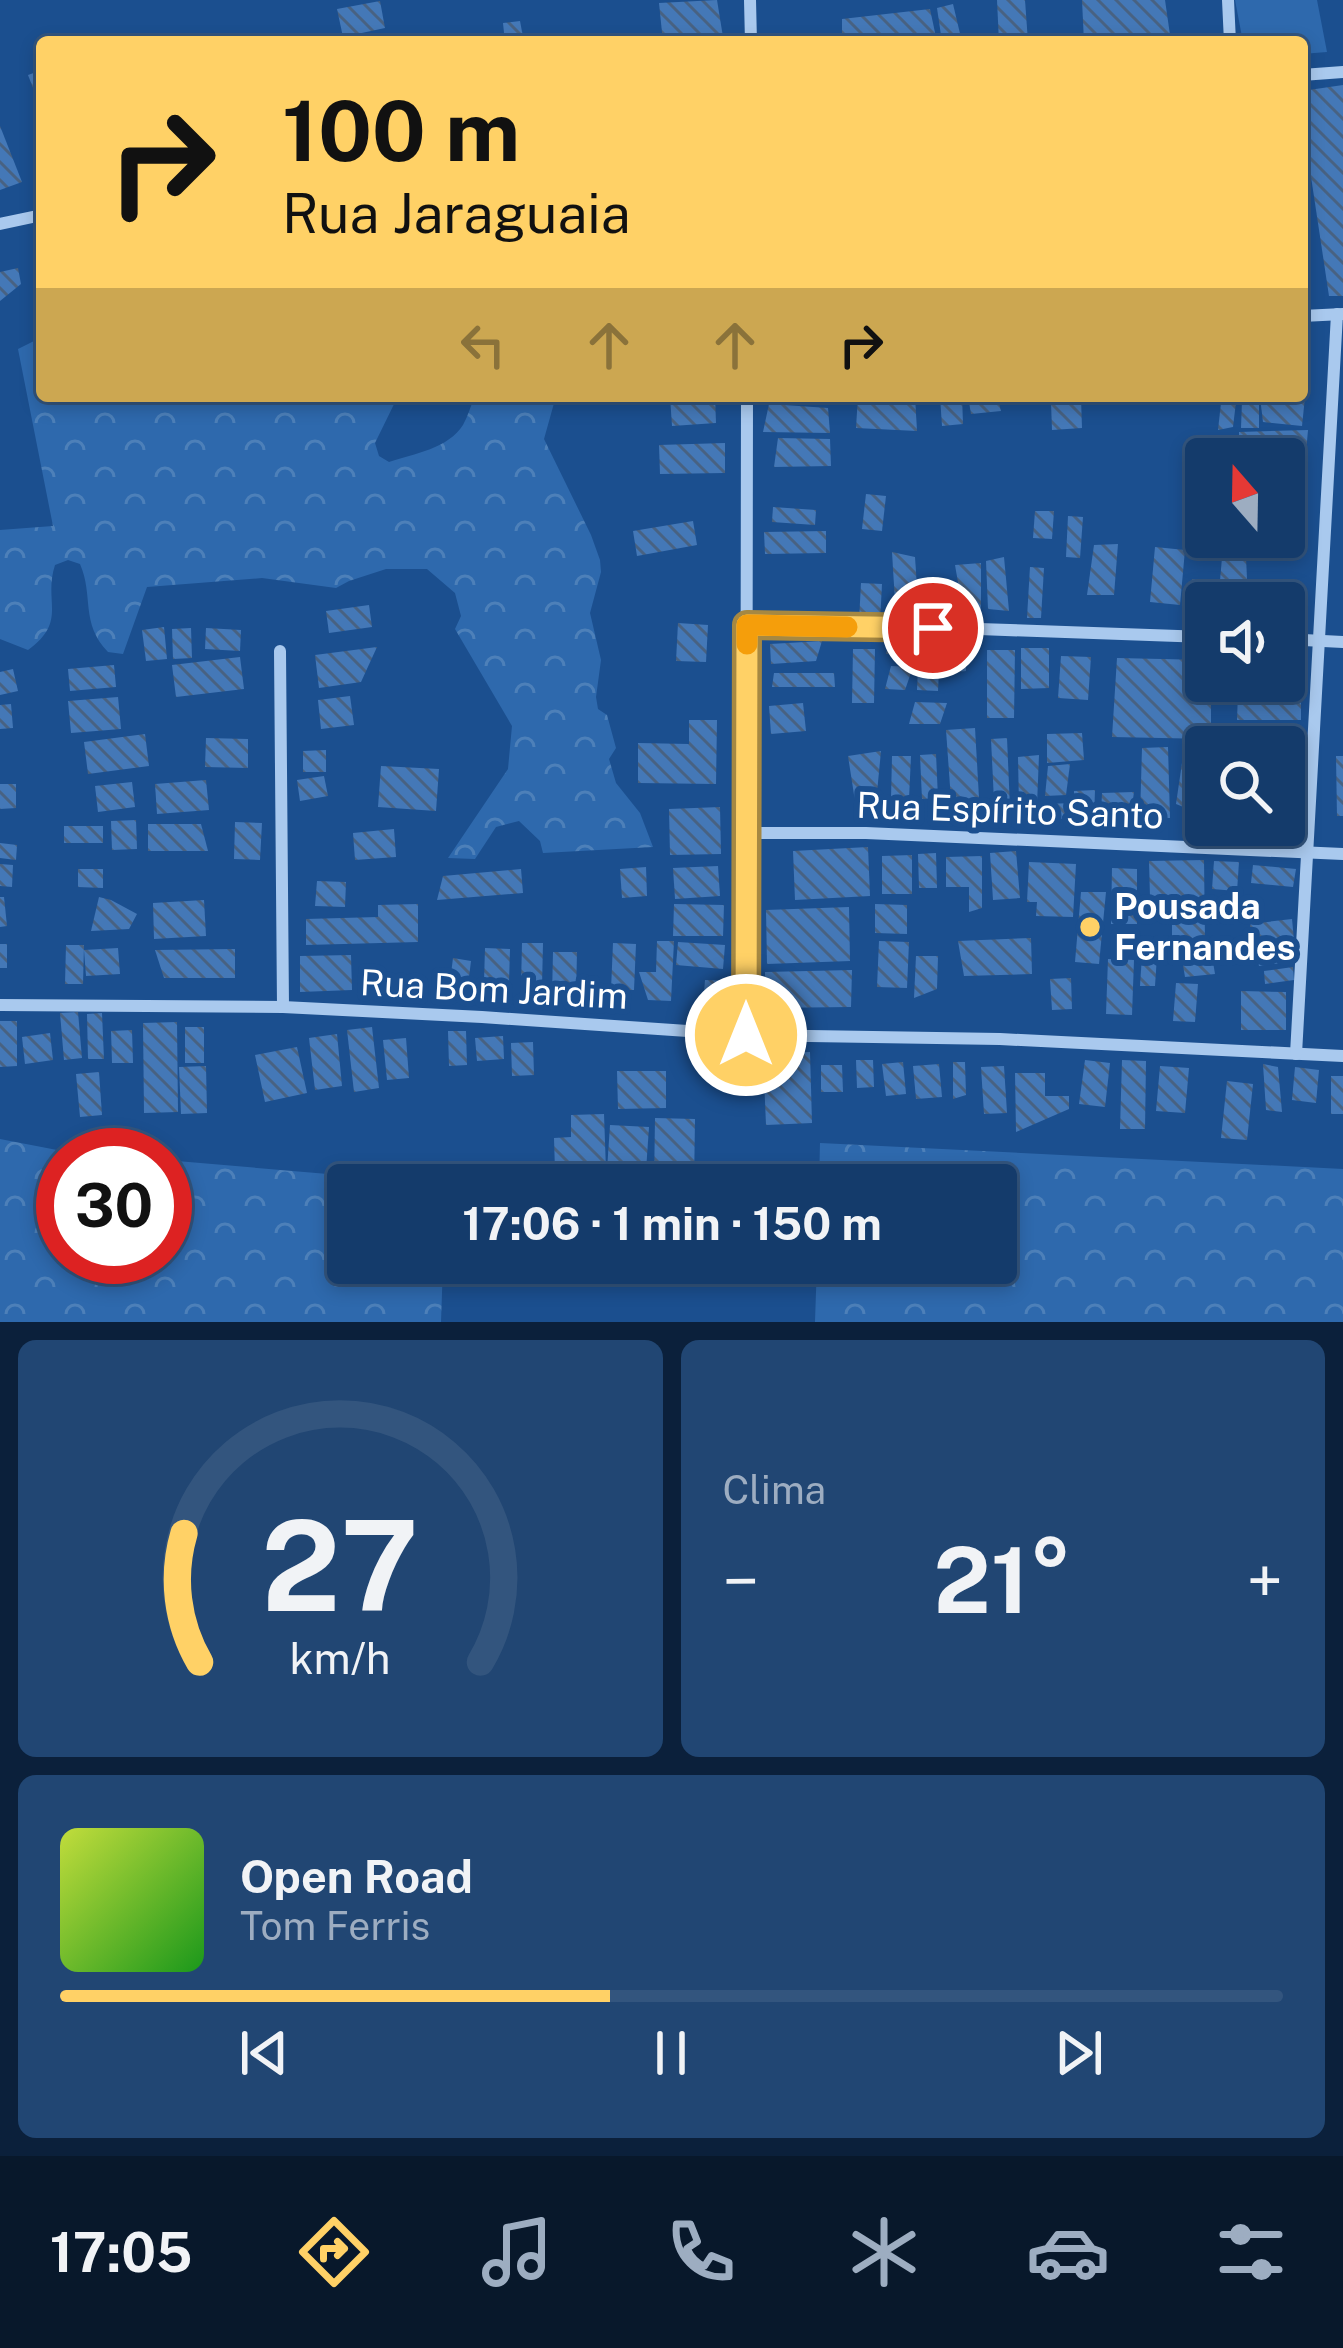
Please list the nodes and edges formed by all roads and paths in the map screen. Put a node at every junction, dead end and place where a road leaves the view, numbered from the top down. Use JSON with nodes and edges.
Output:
{"nodes":[{"id":1,"x":751,"y":0,"type":"edge"},
{"id":2,"x":1228,"y":0,"type":"edge"},
{"id":3,"x":751,"y":36,"type":"edge"},
{"id":4,"x":1230,"y":36,"type":"edge"},
{"id":5,"x":1343,"y":72,"type":"edge"},
{"id":6,"x":1308,"y":75,"type":"edge"},
{"id":7,"x":36,"y":216,"type":"edge"},
{"id":8,"x":0,"y":224,"type":"edge"},
{"id":9,"x":1340,"y":314,"type":"edge"},
{"id":10,"x":1308,"y":316,"type":"edge"},
{"id":11,"x":747,"y":402,"type":"edge"},
{"id":12,"x":747,"y":625,"type":"junction"},
{"id":13,"x":1185,"y":636,"type":"edge"},
{"id":14,"x":1305,"y":640,"type":"edge"},
{"id":15,"x":1320,"y":641,"type":"junction"},
{"id":16,"x":1343,"y":642,"type":"edge"},
{"id":17,"x":280,"y":651,"type":"dead end"},
{"id":18,"x":747,"y":833,"type":"junction"},
{"id":19,"x":1306,"y":853,"type":"junction"},
{"id":20,"x":1343,"y":854,"type":"edge"},
{"id":21,"x":0,"y":1004,"type":"edge"},
{"id":22,"x":283,"y":1007,"type":"junction"},
{"id":23,"x":746,"y":1035,"type":"junction"},
{"id":24,"x":1296,"y":1054,"type":"junction"},
{"id":25,"x":1343,"y":1056,"type":"edge"}],
"edges":[{"from":1,"to":3,"type":"street"},
{"from":2,"to":4,"type":"street"},
{"from":5,"to":6,"type":"street"},
{"from":7,"to":8,"type":"street"},
{"from":9,"to":10,"type":"street"},
{"from":9,"to":15,"type":"street"},
{"from":11,"to":12,"type":"street"},
{"from":12,"to":13,"type":"street"},
{"from":12,"to":18,"type":"street"},
{"from":14,"to":15,"type":"street"},
{"from":15,"to":16,"type":"street"},
{"from":15,"to":19,"type":"street"},
{"from":17,"to":22,"type":"street"},
{"from":18,"to":19,"type":"street","name":"Rua Espírito Santo"},
{"from":18,"to":23,"type":"street"},
{"from":19,"to":20,"type":"street","name":"Rua Espírito Santo"},
{"from":19,"to":24,"type":"street"},
{"from":21,"to":22,"type":"street","name":"Rua Bom Jardim"},
{"from":22,"to":23,"type":"street","name":"Rua Bom Jardim"},
{"from":23,"to":24,"type":"street","name":"Rua Bom Jardim"},
{"from":24,"to":25,"type":"street","name":"Rua Bom Jardim"}]}
